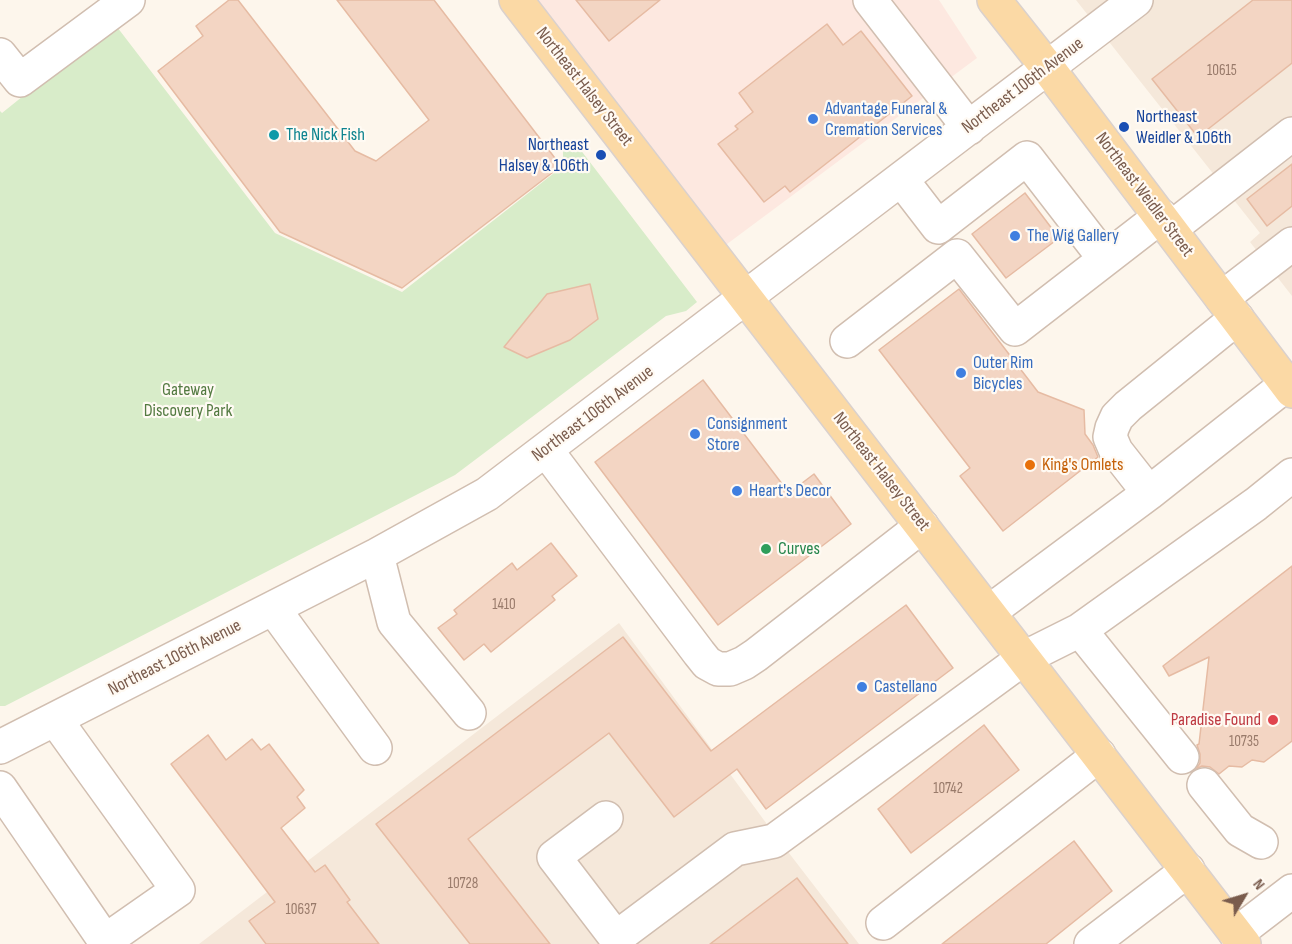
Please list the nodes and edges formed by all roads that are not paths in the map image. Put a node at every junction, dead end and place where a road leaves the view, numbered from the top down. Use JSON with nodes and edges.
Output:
{"nodes":[{"id":1,"x":128,"y":0,"type":"edge"},
{"id":2,"x":516,"y":0,"type":"edge"},
{"id":3,"x":870,"y":0,"type":"edge"},
{"id":4,"x":994,"y":0,"type":"edge"},
{"id":5,"x":1136,"y":0,"type":"edge"},
{"id":6,"x":0,"y":55,"type":"edge"},
{"id":7,"x":1047,"y":67,"type":"junction"},
{"id":8,"x":969,"y":128,"type":"junction"},
{"id":9,"x":1292,"y":134,"type":"edge"},
{"id":10,"x":901,"y":179,"type":"junction"},
{"id":11,"x":1166,"y":223,"type":"junction"},
{"id":12,"x":938,"y":227,"type":"junction"},
{"id":13,"x":1292,"y":244,"type":"edge"},
{"id":14,"x":957,"y":256,"type":"junction"},
{"id":15,"x":1105,"y":259,"type":"junction"},
{"id":16,"x":746,"y":298,"type":"junction"},
{"id":17,"x":1229,"y":308,"type":"junction"},
{"id":18,"x":847,"y":341,"type":"dead end"},
{"id":19,"x":1289,"y":388,"type":"edge"},
{"id":20,"x":546,"y":450,"type":"junction"},
{"id":21,"x":1292,"y":475,"type":"edge"},
{"id":22,"x":1149,"y":493,"type":"junction"},
{"id":23,"x":922,"y":526,"type":"junction"},
{"id":24,"x":377,"y":555,"type":"junction"},
{"id":25,"x":273,"y":608,"type":"junction"},
{"id":26,"x":989,"y":612,"type":"junction"},
{"id":27,"x":1080,"y":630,"type":"junction"},
{"id":28,"x":1024,"y":658,"type":"junction"},
{"id":29,"x":469,"y":714,"type":"dead end"},
{"id":30,"x":56,"y":719,"type":"junction"},
{"id":31,"x":0,"y":747,"type":"edge"},
{"id":32,"x":375,"y":748,"type":"dead end"},
{"id":33,"x":1099,"y":755,"type":"junction"},
{"id":34,"x":1182,"y":757,"type":"dead end"},
{"id":35,"x":1204,"y":785,"type":"dead end"},
{"id":36,"x":0,"y":788,"type":"edge"},
{"id":37,"x":606,"y":818,"type":"dead end"},
{"id":38,"x":1261,"y":842,"type":"dead end"},
{"id":39,"x":1188,"y":870,"type":"junction"},
{"id":40,"x":1292,"y":891,"type":"edge"},
{"id":41,"x":883,"y":922,"type":"dead end"},
{"id":42,"x":1108,"y":938,"type":"edge"},
{"id":43,"x":1240,"y":939,"type":"edge"},
{"id":44,"x":615,"y":941,"type":"edge"}],
"edges":[{"from":1,"to":6,"type":"street"},
{"from":2,"to":16,"type":"main road","name":"Northeast Halsey Street"},
{"from":3,"to":8,"type":"street"},
{"from":4,"to":7,"type":"main road","name":"Northeast Weidler Street"},
{"from":5,"to":7,"type":"street","name":"Northeast 106th Avenue"},
{"from":7,"to":8,"type":"street","name":"Northeast 106th Avenue"},
{"from":7,"to":11,"type":"main road","name":"Northeast Weidler Street"},
{"from":8,"to":10,"type":"street","name":"Northeast 106th Avenue"},
{"from":9,"to":11,"type":"street"},
{"from":10,"to":12,"type":"street"},
{"from":10,"to":16,"type":"street","name":"Northeast 106th Avenue"},
{"from":11,"to":15,"type":"street"},
{"from":11,"to":17,"type":"main road","name":"Northeast Weidler Street"},
{"from":12,"to":14,"type":"street"},
{"from":12,"to":15,"type":"street"},
{"from":13,"to":17,"type":"street"},
{"from":14,"to":15,"type":"street"},
{"from":14,"to":18,"type":"street"},
{"from":16,"to":20,"type":"street","name":"Northeast 106th Avenue"},
{"from":16,"to":23,"type":"main road","name":"Northeast Halsey Street"},
{"from":17,"to":19,"type":"main road","name":"Northeast Weidler Street"},
{"from":17,"to":22,"type":"street"},
{"from":19,"to":22,"type":"street"},
{"from":20,"to":23,"type":"street"},
{"from":20,"to":24,"type":"street","name":"Northeast 106th Avenue"},
{"from":21,"to":27,"type":"street"},
{"from":22,"to":26,"type":"street"},
{"from":23,"to":26,"type":"main road","name":"Northeast Halsey Street"},
{"from":24,"to":25,"type":"street","name":"Northeast 106th Avenue"},
{"from":24,"to":29,"type":"street"},
{"from":25,"to":30,"type":"street","name":"Northeast 106th Avenue"},
{"from":25,"to":32,"type":"street"},
{"from":26,"to":28,"type":"main road","name":"Northeast Halsey Street"},
{"from":27,"to":28,"type":"street"},
{"from":27,"to":34,"type":"street"},
{"from":28,"to":33,"type":"main road","name":"Northeast Halsey Street"},
{"from":28,"to":44,"type":"street"},
{"from":30,"to":31,"type":"street","name":"Northeast 106th Avenue"},
{"from":30,"to":36,"type":"street"},
{"from":33,"to":39,"type":"main road","name":"Northeast Halsey Street"},
{"from":33,"to":41,"type":"street"},
{"from":35,"to":38,"type":"street"},
{"from":37,"to":44,"type":"street"},
{"from":39,"to":42,"type":"street"},
{"from":39,"to":43,"type":"main road","name":"Northeast Halsey Street"},
{"from":40,"to":43,"type":"street"}]}
